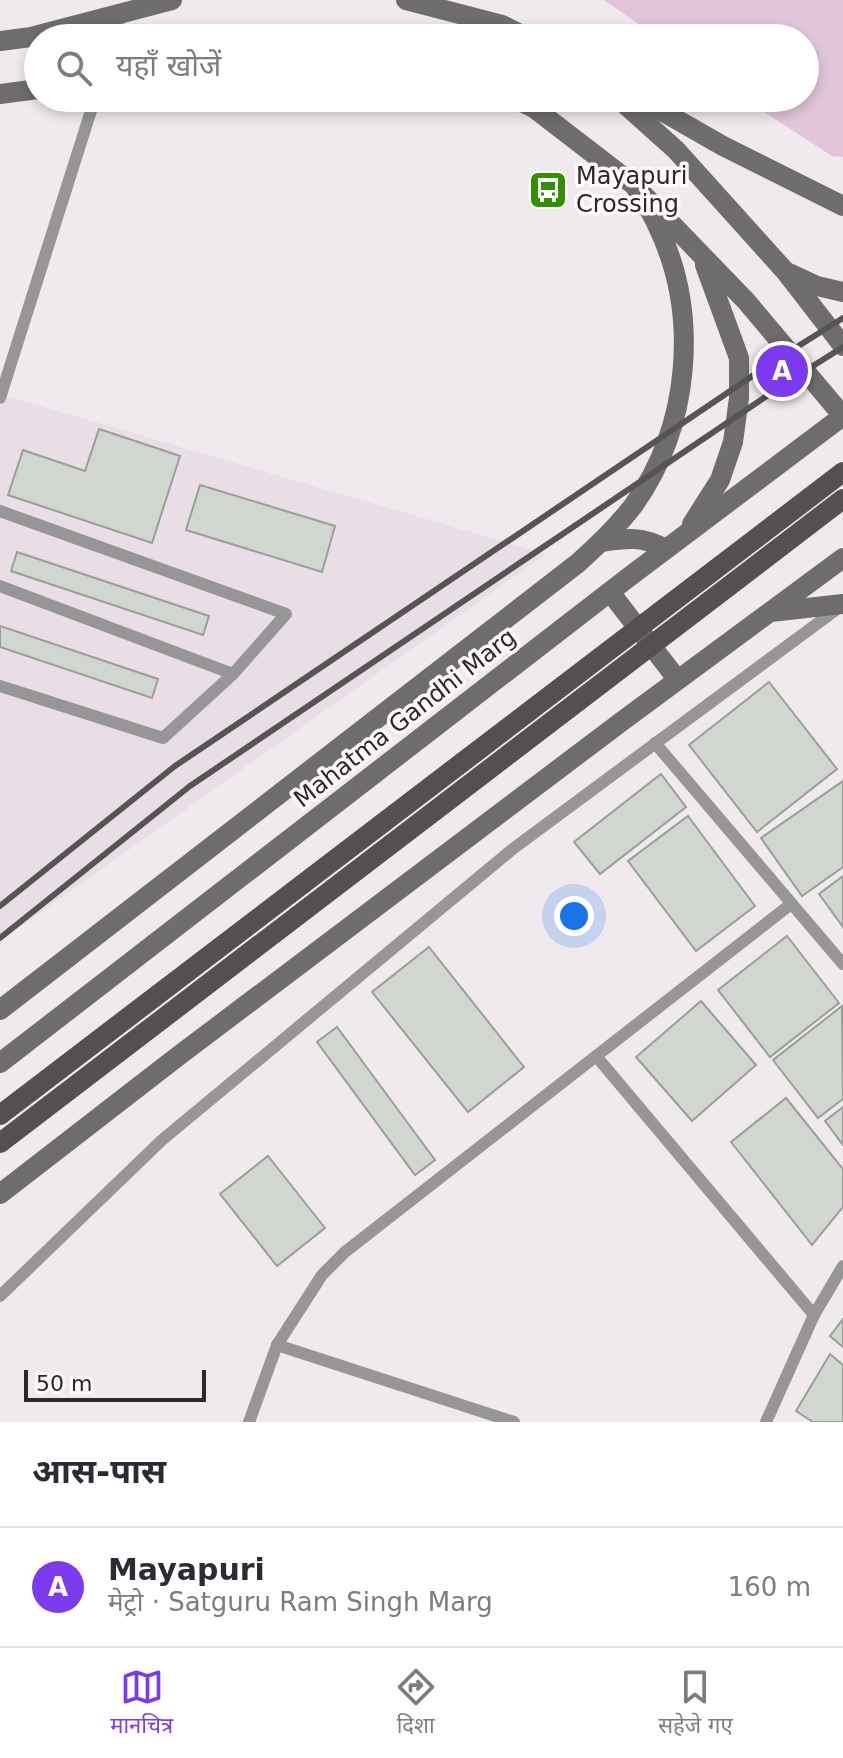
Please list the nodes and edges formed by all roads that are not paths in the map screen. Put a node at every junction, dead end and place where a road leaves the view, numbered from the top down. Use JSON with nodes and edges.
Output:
{"nodes":[{"id":1,"x":172,"y":0,"type":"edge"},
{"id":2,"x":406,"y":0,"type":"edge"},
{"id":3,"x":121,"y":13,"type":"junction"},
{"id":4,"x":80,"y":24,"type":"edge"},
{"id":5,"x":117,"y":24,"type":"edge"},
{"id":6,"x":498,"y":24,"type":"edge"},
{"id":7,"x":24,"y":38,"type":"edge"},
{"id":8,"x":0,"y":41,"type":"edge"},
{"id":9,"x":24,"y":91,"type":"edge"},
{"id":10,"x":0,"y":94,"type":"edge"},
{"id":11,"x":91,"y":112,"type":"edge"},
{"id":12,"x":539,"y":112,"type":"edge"},
{"id":13,"x":634,"y":112,"type":"edge"},
{"id":14,"x":664,"y":112,"type":"edge"},
{"id":15,"x":634,"y":185,"type":"junction"},
{"id":16,"x":843,"y":206,"type":"edge"},
{"id":17,"x":700,"y":252,"type":"junction"},
{"id":18,"x":785,"y":271,"type":"junction"},
{"id":19,"x":843,"y":292,"type":"edge"},
{"id":20,"x":843,"y":346,"type":"edge"},
{"id":21,"x":0,"y":398,"type":"edge"},
{"id":22,"x":843,"y":416,"type":"edge"},
{"id":23,"x":843,"y":472,"type":"edge"},
{"id":24,"x":843,"y":499,"type":"edge"},
{"id":25,"x":0,"y":511,"type":"edge"},
{"id":26,"x":601,"y":542,"type":"junction"},
{"id":27,"x":675,"y":543,"type":"junction"},
{"id":28,"x":843,"y":558,"type":"edge"},
{"id":29,"x":0,"y":586,"type":"edge"},
{"id":30,"x":604,"y":596,"type":"junction"},
{"id":31,"x":843,"y":604,"type":"edge"},
{"id":32,"x":767,"y":612,"type":"junction"},
{"id":33,"x":233,"y":674,"type":"junction"},
{"id":34,"x":677,"y":679,"type":"junction"},
{"id":35,"x":0,"y":686,"type":"edge"},
{"id":36,"x":655,"y":743,"type":"junction"},
{"id":37,"x":791,"y":904,"type":"junction"},
{"id":38,"x":843,"y":964,"type":"edge"},
{"id":39,"x":0,"y":1010,"type":"edge"},
{"id":40,"x":596,"y":1056,"type":"junction"},
{"id":41,"x":0,"y":1063,"type":"edge"},
{"id":42,"x":0,"y":1115,"type":"edge"},
{"id":43,"x":0,"y":1143,"type":"edge"},
{"id":44,"x":0,"y":1194,"type":"edge"},
{"id":45,"x":843,"y":1266,"type":"edge"},
{"id":46,"x":0,"y":1296,"type":"edge"},
{"id":47,"x":814,"y":1315,"type":"junction"},
{"id":48,"x":277,"y":1345,"type":"junction"},
{"id":49,"x":249,"y":1422,"type":"edge"},
{"id":50,"x":514,"y":1422,"type":"edge"},
{"id":51,"x":766,"y":1422,"type":"edge"}],
"edges":[{"from":1,"to":3,"type":"main road"},
{"from":2,"to":6,"type":"main road"},
{"from":3,"to":4,"type":"main road"},
{"from":3,"to":5,"type":"lane"},
{"from":7,"to":8,"type":"main road"},
{"from":9,"to":10,"type":"main road"},
{"from":11,"to":21,"type":"lane"},
{"from":12,"to":15,"type":"main road"},
{"from":13,"to":18,"type":"main road"},
{"from":14,"to":16,"type":"main road"},
{"from":15,"to":17,"type":"main road"},
{"from":15,"to":26,"type":"main road"},
{"from":17,"to":22,"type":"main road"},
{"from":17,"to":27,"type":"main road"},
{"from":18,"to":19,"type":"main road"},
{"from":18,"to":20,"type":"main road"},
{"from":22,"to":27,"type":"main road","name":"Mahatma Gandhi Marg"},
{"from":23,"to":42,"type":"main road","bridge":true},
{"from":24,"to":43,"type":"main road","bridge":true},
{"from":25,"to":33,"type":"lane"},
{"from":26,"to":27,"type":"main road"},
{"from":26,"to":39,"type":"main road"},
{"from":27,"to":30,"type":"main road","name":"Mahatma Gandhi Marg"},
{"from":28,"to":32,"type":"main road"},
{"from":29,"to":33,"type":"lane"},
{"from":30,"to":34,"type":"main road"},
{"from":30,"to":41,"type":"main road","name":"Mahatma Gandhi Marg"},
{"from":31,"to":32,"type":"main road"},
{"from":31,"to":36,"type":"lane"},
{"from":32,"to":34,"type":"main road"},
{"from":33,"to":35,"type":"lane"},
{"from":34,"to":44,"type":"main road"},
{"from":36,"to":37,"type":"lane"},
{"from":36,"to":46,"type":"lane"},
{"from":37,"to":38,"type":"lane"},
{"from":37,"to":40,"type":"lane"},
{"from":40,"to":47,"type":"lane"},
{"from":40,"to":48,"type":"lane"},
{"from":45,"to":47,"type":"lane"},
{"from":47,"to":51,"type":"lane"},
{"from":48,"to":49,"type":"lane"},
{"from":48,"to":50,"type":"lane"}]}
